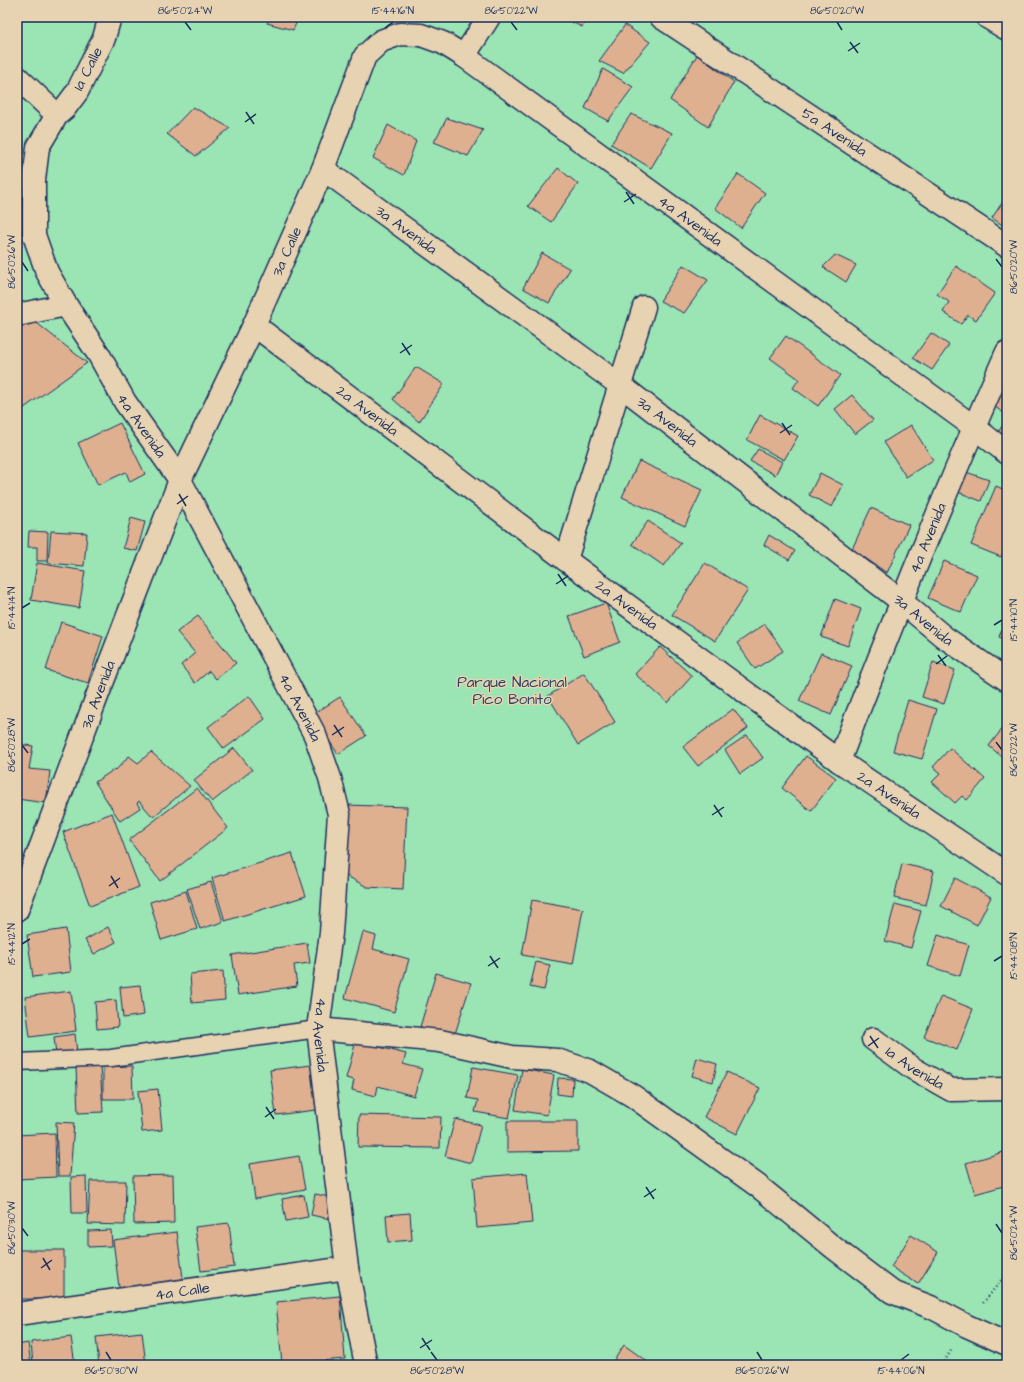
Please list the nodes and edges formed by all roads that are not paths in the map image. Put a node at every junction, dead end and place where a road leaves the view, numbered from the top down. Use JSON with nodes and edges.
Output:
{"nodes":[{"id":1,"x":110,"y":17,"type":"edge"},
{"id":2,"x":489,"y":17,"type":"edge"},
{"id":3,"x":661,"y":17,"type":"edge"},
{"id":4,"x":987,"y":17,"type":"edge"},
{"id":5,"x":1007,"y":29,"type":"edge"},
{"id":6,"x":400,"y":34,"type":"joint"},
{"id":7,"x":464,"y":56,"type":"junction"},
{"id":8,"x":17,"y":77,"type":"edge"},
{"id":9,"x":57,"y":115,"type":"junction"},
{"id":10,"x":323,"y":169,"type":"junction"},
{"id":11,"x":1007,"y":246,"type":"edge"},
{"id":12,"x":66,"y":305,"type":"junction"},
{"id":13,"x":644,"y":308,"type":"dead end"},
{"id":14,"x":17,"y":314,"type":"edge"},
{"id":15,"x":254,"y":325,"type":"junction"},
{"id":16,"x":1007,"y":352,"type":"edge"},
{"id":17,"x":620,"y":385,"type":"junction"},
{"id":18,"x":974,"y":427,"type":"junction"},
{"id":19,"x":1007,"y":453,"type":"edge"},
{"id":20,"x":180,"y":480,"type":"junction"},
{"id":21,"x":566,"y":560,"type":"junction"},
{"id":22,"x":901,"y":601,"type":"junction"},
{"id":23,"x":1007,"y":680,"type":"edge"},
{"id":24,"x":838,"y":761,"type":"junction"},
{"id":25,"x":1007,"y":874,"type":"edge"},
{"id":26,"x":17,"y":910,"type":"edge"},
{"id":27,"x":318,"y":1029,"type":"junction"},
{"id":28,"x":874,"y":1038,"type":"dead end"},
{"id":29,"x":17,"y":1062,"type":"edge"},
{"id":30,"x":1007,"y":1090,"type":"edge"},
{"id":31,"x":347,"y":1268,"type":"junction"},
{"id":32,"x":17,"y":1314,"type":"edge"},
{"id":33,"x":1007,"y":1344,"type":"edge"},
{"id":34,"x":366,"y":1365,"type":"edge"}],
"edges":[{"from":1,"to":9,"type":"street","name":"1a Calle"},
{"from":2,"to":7,"type":"street"},
{"from":3,"to":11,"type":"street","name":"5a Avenida"},
{"from":4,"to":5,"type":"street"},
{"from":6,"to":7,"type":"street","name":"4a Avenida"},
{"from":6,"to":10,"type":"street","name":"3a Calle"},
{"from":7,"to":18,"type":"street","name":"4a Avenida"},
{"from":8,"to":9,"type":"street"},
{"from":9,"to":12,"type":"street","name":"4a Avenida"},
{"from":10,"to":15,"type":"street","name":"3a Calle"},
{"from":10,"to":17,"type":"street","name":"3a Avenida"},
{"from":12,"to":14,"type":"street"},
{"from":12,"to":20,"type":"street","name":"4a Avenida"},
{"from":13,"to":17,"type":"street"},
{"from":15,"to":20,"type":"street","name":"3a Calle"},
{"from":15,"to":21,"type":"street","name":"2a Avenida"},
{"from":16,"to":18,"type":"street","name":"4a Avenida"},
{"from":17,"to":21,"type":"street"},
{"from":17,"to":22,"type":"street","name":"3a Avenida"},
{"from":18,"to":19,"type":"street","name":"4a Avenida"},
{"from":18,"to":22,"type":"street","name":"4a Avenida"},
{"from":20,"to":26,"type":"street","name":"3a Avenida"},
{"from":20,"to":27,"type":"street","name":"4a Avenida"},
{"from":21,"to":24,"type":"street","name":"2a Avenida"},
{"from":22,"to":23,"type":"street","name":"3a Avenida"},
{"from":22,"to":24,"type":"street","name":"4a Avenida"},
{"from":24,"to":25,"type":"street","name":"2a Avenida"},
{"from":27,"to":29,"type":"lane"},
{"from":27,"to":31,"type":"street","name":"4a Avenida"},
{"from":27,"to":33,"type":"street"},
{"from":28,"to":30,"type":"street","name":"1a Avenida"},
{"from":31,"to":32,"type":"street","name":"4a Calle"},
{"from":31,"to":34,"type":"street","name":"4a Avenida"}]}
